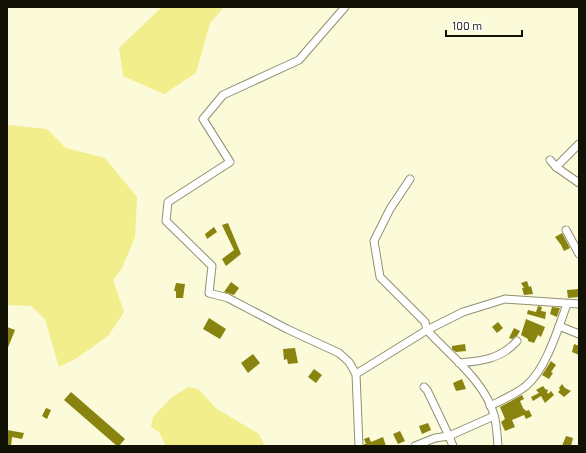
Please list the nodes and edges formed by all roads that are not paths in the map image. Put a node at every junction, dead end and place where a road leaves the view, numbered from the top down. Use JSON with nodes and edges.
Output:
{"nodes":[{"id":1,"x":345,"y":7,"type":"edge"},
{"id":2,"x":579,"y":144,"type":"edge"},
{"id":3,"x":550,"y":160,"type":"dead end"},
{"id":4,"x":556,"y":167,"type":"junction"},
{"id":5,"x":410,"y":179,"type":"dead end"},
{"id":6,"x":579,"y":183,"type":"edge"},
{"id":7,"x":566,"y":230,"type":"dead end"},
{"id":8,"x":579,"y":254,"type":"edge"},
{"id":9,"x":567,"y":304,"type":"junction"},
{"id":10,"x":579,"y":304,"type":"edge"},
{"id":11,"x":559,"y":326,"type":"junction"},
{"id":12,"x":428,"y":330,"type":"junction"},
{"id":13,"x":579,"y":334,"type":"edge"},
{"id":14,"x":517,"y":341,"type":"dead end"},
{"id":15,"x":459,"y":363,"type":"junction"},
{"id":16,"x":356,"y":374,"type":"junction"},
{"id":17,"x":424,"y":387,"type":"dead end"},
{"id":18,"x":490,"y":406,"type":"junction"},
{"id":19,"x":494,"y":416,"type":"junction"},
{"id":20,"x":449,"y":436,"type":"junction"},
{"id":21,"x":359,"y":446,"type":"edge"},
{"id":22,"x":414,"y":446,"type":"edge"},
{"id":23,"x":453,"y":446,"type":"edge"},
{"id":24,"x":498,"y":446,"type":"edge"}],
"edges":[{"from":1,"to":16,"type":"street"},
{"from":2,"to":4,"type":"street"},
{"from":3,"to":4,"type":"street"},
{"from":4,"to":6,"type":"street"},
{"from":5,"to":12,"type":"street"},
{"from":7,"to":8,"type":"street"},
{"from":9,"to":10,"type":"street"},
{"from":9,"to":11,"type":"street"},
{"from":9,"to":12,"type":"street"},
{"from":11,"to":13,"type":"street"},
{"from":11,"to":18,"type":"street"},
{"from":12,"to":15,"type":"street"},
{"from":12,"to":16,"type":"street"},
{"from":14,"to":15,"type":"street"},
{"from":15,"to":18,"type":"street"},
{"from":16,"to":21,"type":"street"},
{"from":17,"to":20,"type":"street"},
{"from":18,"to":19,"type":"street"},
{"from":19,"to":20,"type":"street"},
{"from":19,"to":24,"type":"street"},
{"from":20,"to":22,"type":"street"},
{"from":20,"to":23,"type":"street"}]}
